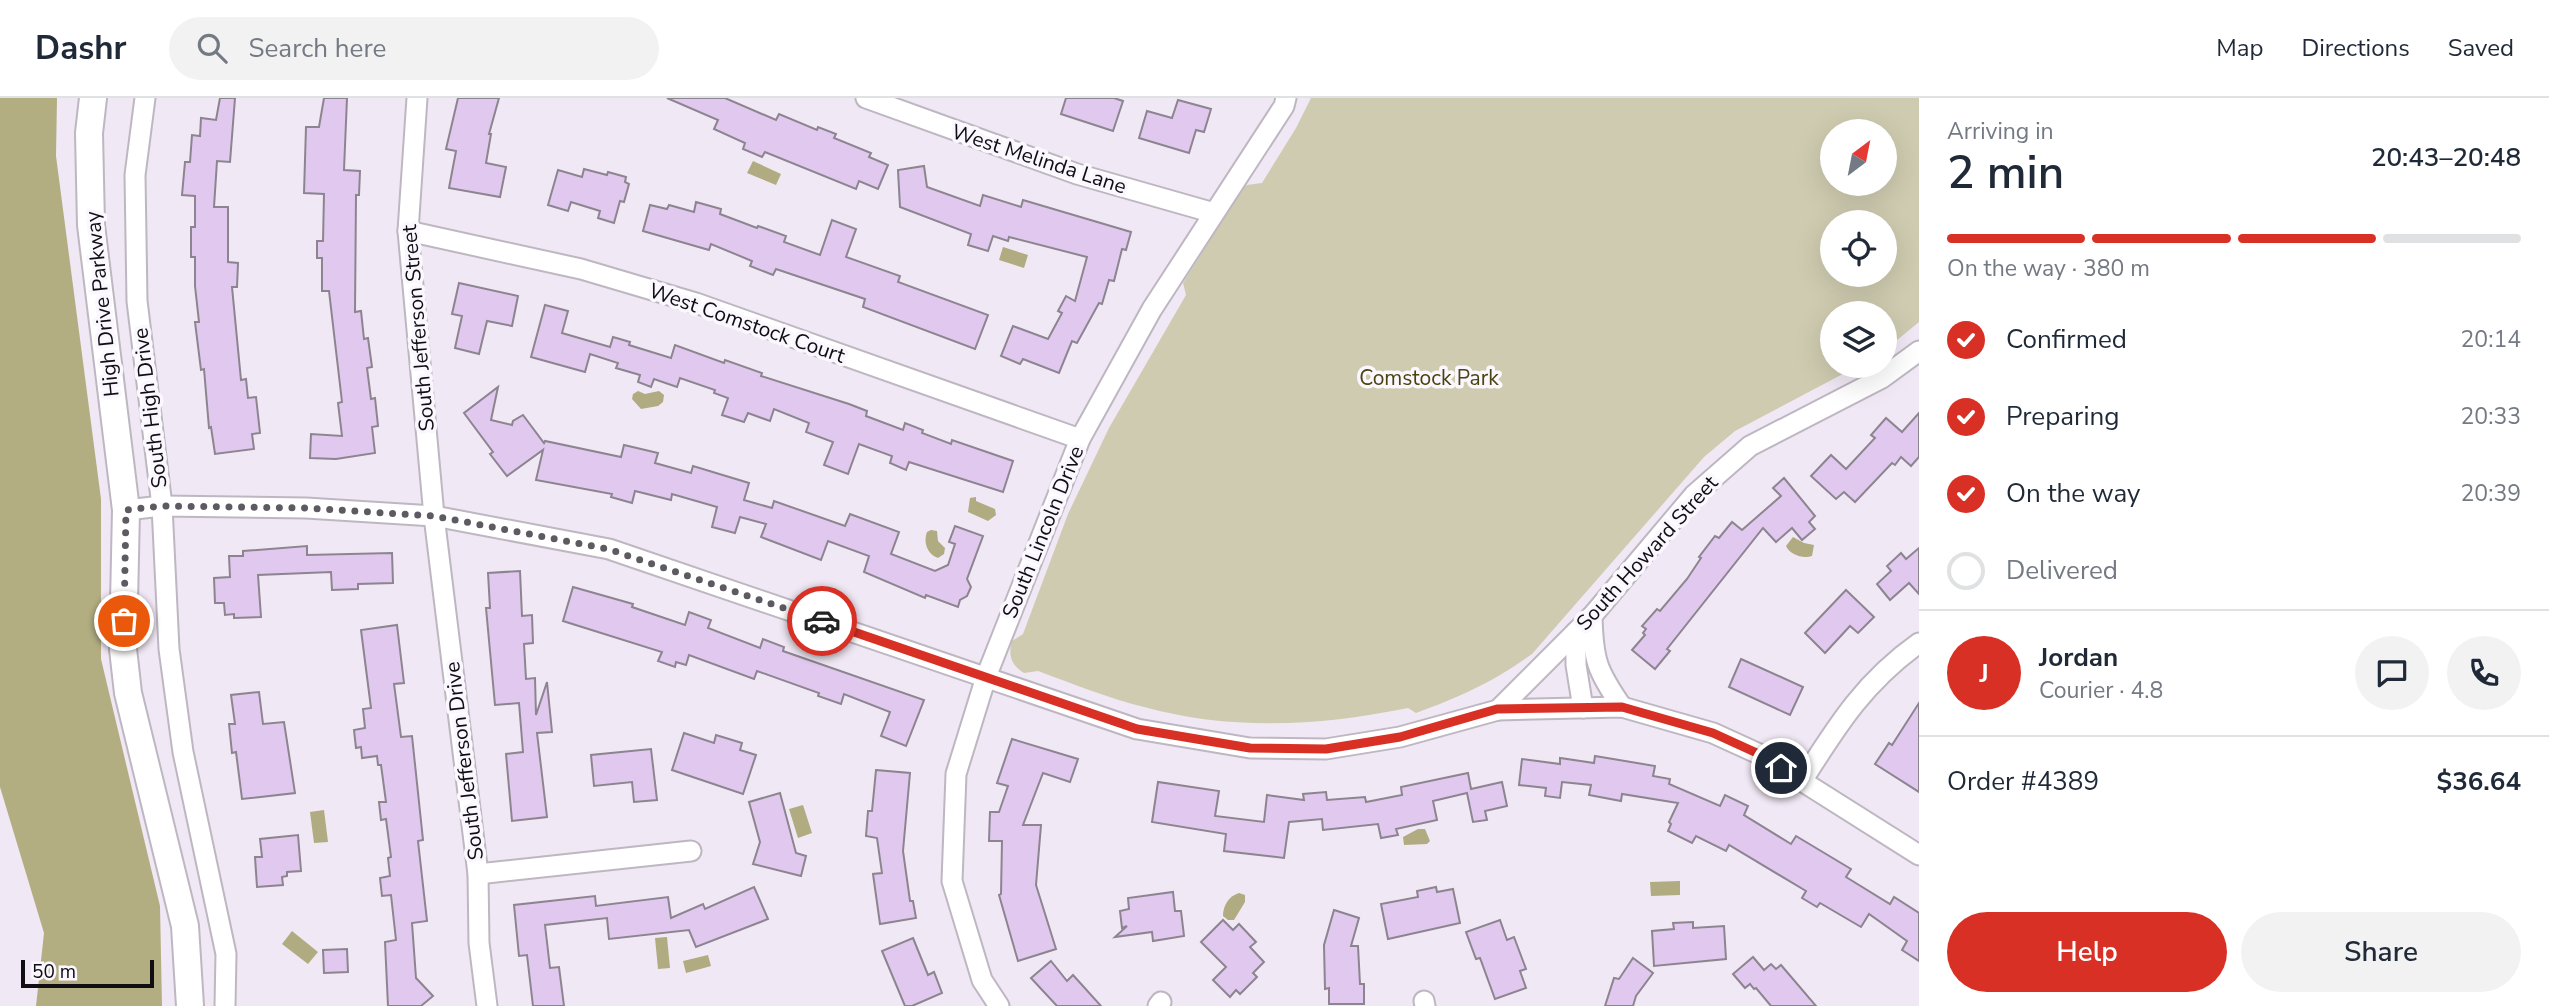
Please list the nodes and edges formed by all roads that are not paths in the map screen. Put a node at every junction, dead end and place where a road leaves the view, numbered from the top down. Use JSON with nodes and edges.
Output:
{"nodes":[{"id":1,"x":93,"y":98,"type":"edge"},
{"id":2,"x":145,"y":98,"type":"edge"},
{"id":3,"x":417,"y":98,"type":"edge"},
{"id":4,"x":866,"y":98,"type":"edge"},
{"id":5,"x":1286,"y":98,"type":"edge"},
{"id":6,"x":1214,"y":213,"type":"junction"},
{"id":7,"x":408,"y":231,"type":"junction"},
{"id":8,"x":1919,"y":351,"type":"edge"},
{"id":9,"x":1080,"y":439,"type":"junction"},
{"id":10,"x":162,"y":506,"type":"junction"},
{"id":11,"x":126,"y":510,"type":"junction"},
{"id":12,"x":434,"y":516,"type":"junction"},
{"id":13,"x":1592,"y":616,"type":"junction"},
{"id":14,"x":1576,"y":632,"type":"junction"},
{"id":15,"x":1919,"y":643,"type":"edge"},
{"id":16,"x":986,"y":677,"type":"junction"},
{"id":17,"x":1622,"y":707,"type":"junction"},
{"id":18,"x":1583,"y":708,"type":"junction"},
{"id":19,"x":1497,"y":709,"type":"junction"},
{"id":20,"x":1802,"y":782,"type":"junction"},
{"id":21,"x":691,"y":851,"type":"dead end"},
{"id":22,"x":1919,"y":855,"type":"edge"},
{"id":23,"x":478,"y":874,"type":"junction"},
{"id":24,"x":190,"y":1006,"type":"edge"},
{"id":25,"x":225,"y":1006,"type":"edge"},
{"id":26,"x":487,"y":1006,"type":"edge"},
{"id":27,"x":999,"y":1006,"type":"edge"}],
"edges":[{"from":1,"to":11,"type":"main road","name":"High Drive Parkway"},
{"from":2,"to":10,"type":"street","name":"South High Drive"},
{"from":3,"to":7,"type":"street","name":"South Jefferson Street"},
{"from":4,"to":6,"type":"street","name":"West Melinda Lane"},
{"from":5,"to":6,"type":"street","name":"South Lincoln Drive"},
{"from":6,"to":9,"type":"street","name":"South Lincoln Drive"},
{"from":7,"to":9,"type":"street","name":"West Comstock Court"},
{"from":7,"to":12,"type":"street","name":"South Jefferson Street"},
{"from":8,"to":13,"type":"street","name":"South Howard Street"},
{"from":9,"to":16,"type":"street","name":"South Lincoln Drive"},
{"from":10,"to":11,"type":"street"},
{"from":10,"to":12,"type":"street"},
{"from":10,"to":25,"type":"street","name":"South High Drive"},
{"from":11,"to":24,"type":"main road","name":"South High Drive"},
{"from":12,"to":16,"type":"street"},
{"from":12,"to":23,"type":"street","name":"South Jefferson Drive"},
{"from":13,"to":14,"type":"street","name":"South Howard Street"},
{"from":13,"to":17,"type":"street"},
{"from":14,"to":18,"type":"street"},
{"from":14,"to":19,"type":"street","name":"South Howard Street"},
{"from":15,"to":20,"type":"street"},
{"from":16,"to":19,"type":"street"},
{"from":16,"to":27,"type":"street","name":"South Lincoln Drive"},
{"from":17,"to":18,"type":"street"},
{"from":17,"to":20,"type":"street"},
{"from":18,"to":19,"type":"street"},
{"from":20,"to":22,"type":"street"},
{"from":21,"to":23,"type":"street"},
{"from":23,"to":26,"type":"street","name":"South Jefferson Drive"}]}
